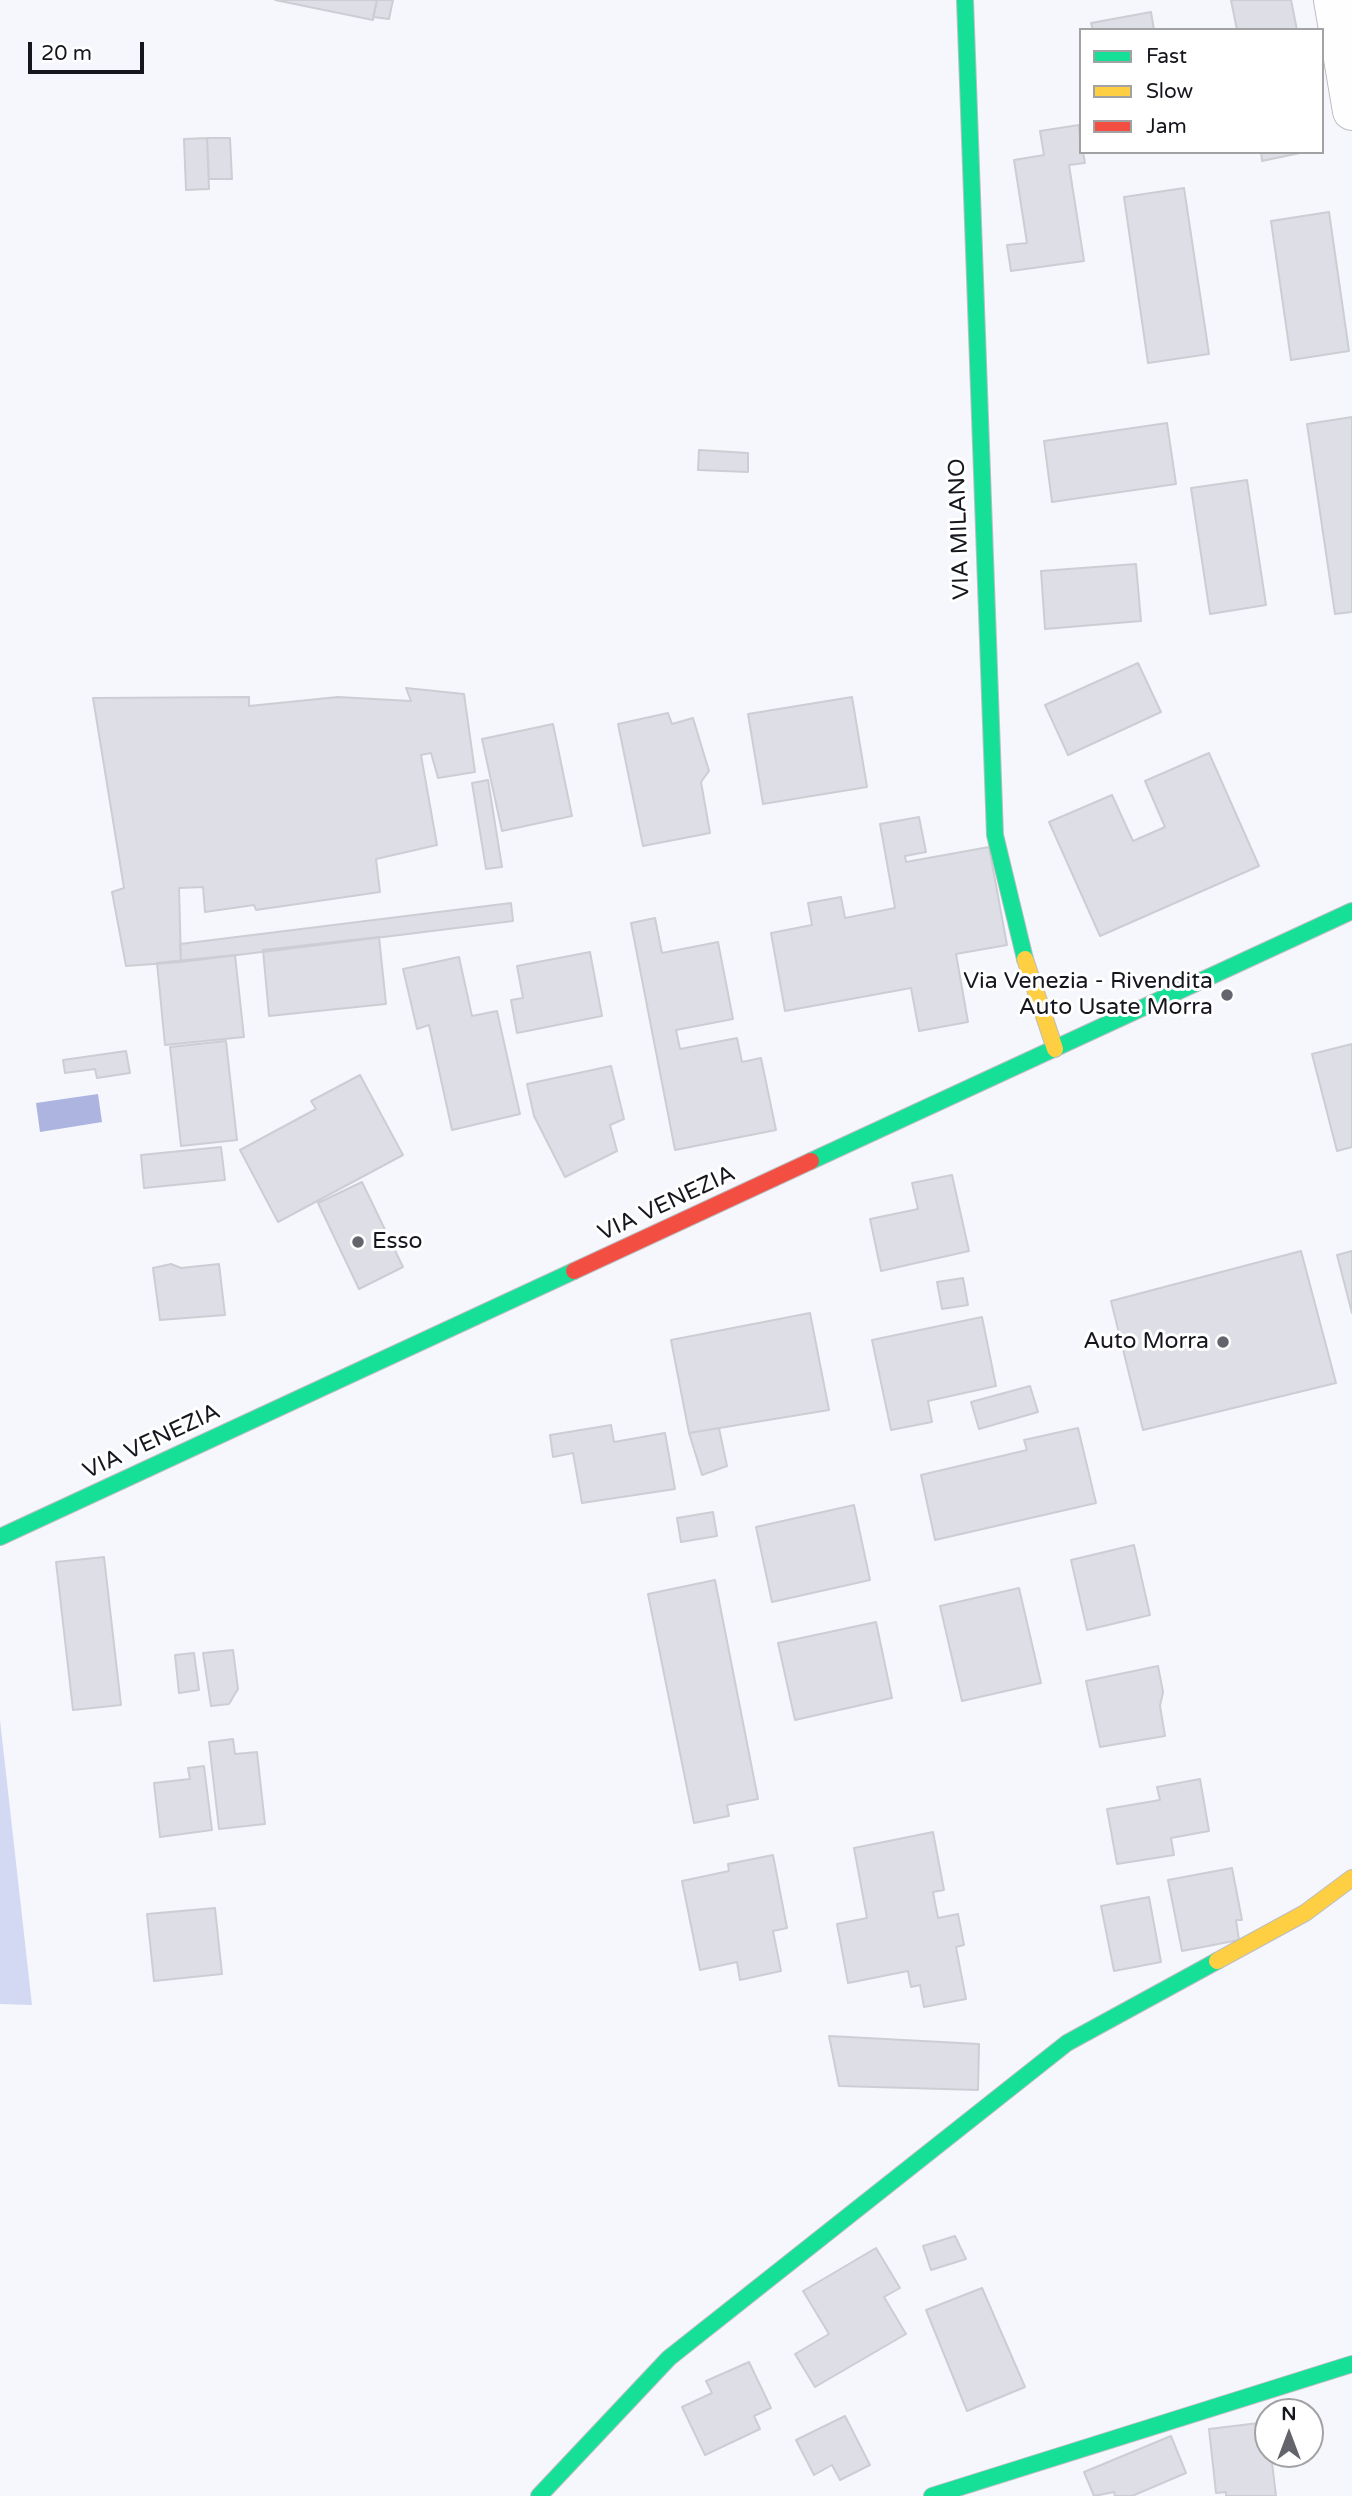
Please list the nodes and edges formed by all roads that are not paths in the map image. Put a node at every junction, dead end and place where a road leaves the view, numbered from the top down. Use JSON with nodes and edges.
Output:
{"nodes":[{"id":1,"x":965,"y":0,"type":"edge"},
{"id":2,"x":1334,"y":0,"type":"edge"},
{"id":3,"x":1352,"y":111,"type":"edge"},
{"id":4,"x":1352,"y":911,"type":"edge"},
{"id":5,"x":1055,"y":1049,"type":"junction"},
{"id":6,"x":0,"y":1537,"type":"edge"},
{"id":7,"x":1352,"y":1878,"type":"edge"},
{"id":8,"x":1352,"y":2364,"type":"edge"},
{"id":9,"x":540,"y":2496,"type":"edge"},
{"id":10,"x":932,"y":2496,"type":"edge"}],
"edges":[{"from":1,"to":5,"type":"street","name":"VIA MILANO"},
{"from":2,"to":3,"type":"street"},
{"from":4,"to":5,"type":"street","name":"VIA VENEZIA"},
{"from":5,"to":6,"type":"street","name":"VIA VENEZIA"},
{"from":7,"to":9,"type":"street"},
{"from":8,"to":10,"type":"street"}]}
